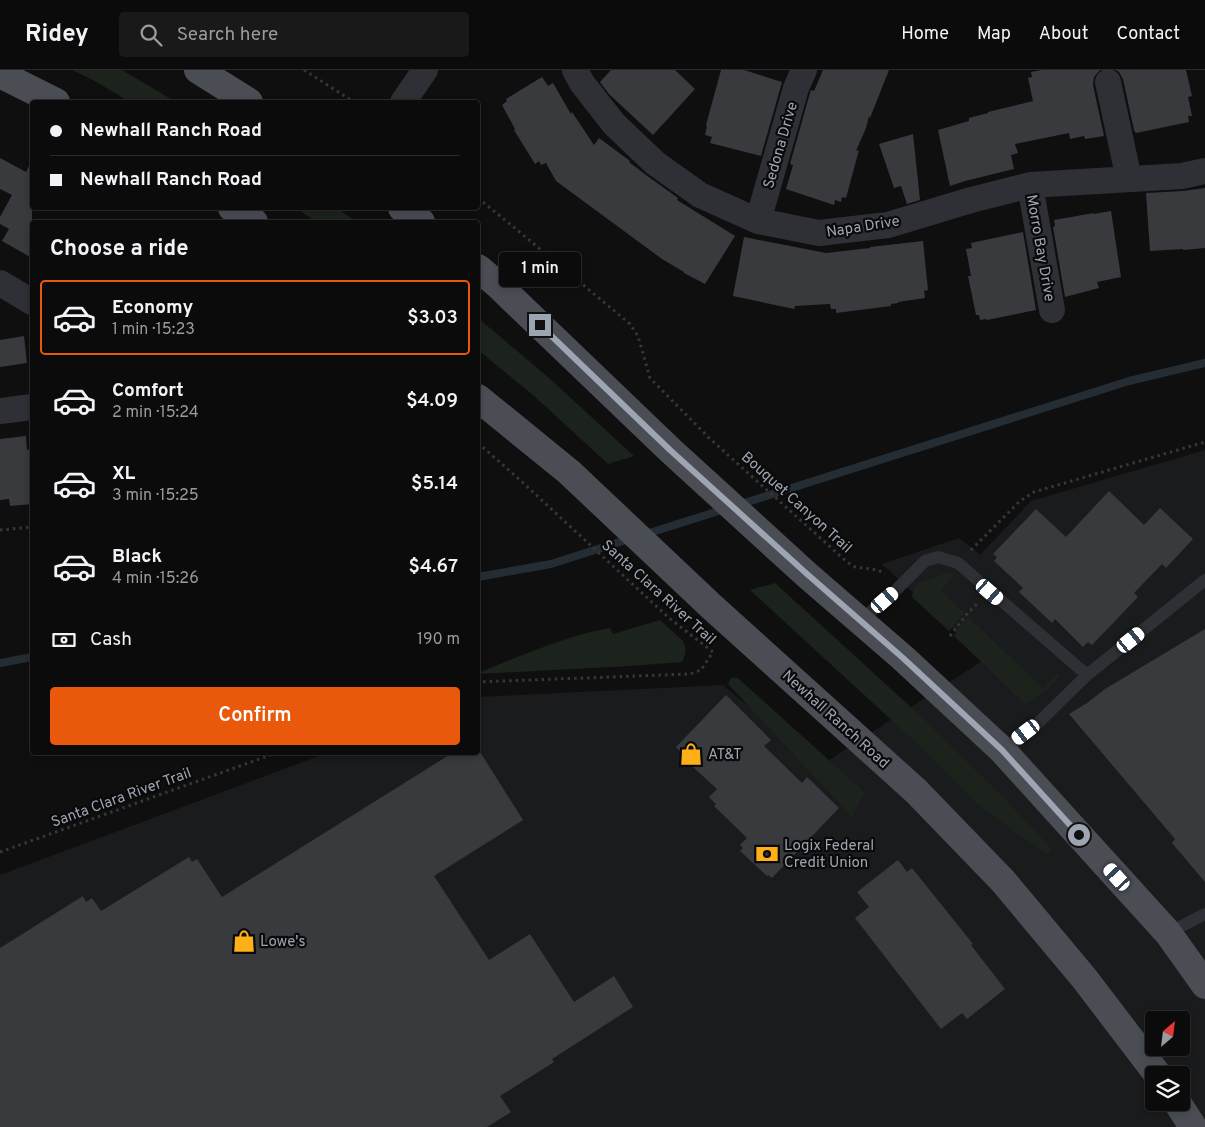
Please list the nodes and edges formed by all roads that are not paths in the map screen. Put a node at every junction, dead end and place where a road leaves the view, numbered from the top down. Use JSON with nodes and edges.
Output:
{"nodes":[{"id":1,"x":198,"y":70,"type":"edge"},
{"id":2,"x":425,"y":70,"type":"edge"},
{"id":3,"x":575,"y":70,"type":"edge"},
{"id":4,"x":804,"y":70,"type":"edge"},
{"id":5,"x":0,"y":74,"type":"edge"},
{"id":6,"x":1108,"y":82,"type":"dead end"},
{"id":7,"x":52,"y":100,"type":"edge"},
{"id":8,"x":246,"y":100,"type":"edge"},
{"id":9,"x":404,"y":100,"type":"edge"},
{"id":10,"x":1205,"y":171,"type":"edge"},
{"id":11,"x":1129,"y":179,"type":"junction"},
{"id":12,"x":1030,"y":186,"type":"junction"},
{"id":13,"x":235,"y":210,"type":"edge"},
{"id":14,"x":405,"y":210,"type":"edge"},
{"id":15,"x":251,"y":220,"type":"edge"},
{"id":16,"x":418,"y":220,"type":"edge"},
{"id":17,"x":758,"y":221,"type":"junction"},
{"id":18,"x":480,"y":270,"type":"edge"},
{"id":19,"x":0,"y":283,"type":"edge"},
{"id":20,"x":30,"y":301,"type":"edge"},
{"id":21,"x":1052,"y":310,"type":"dead end"},
{"id":22,"x":480,"y":400,"type":"edge"},
{"id":23,"x":30,"y":407,"type":"edge"},
{"id":24,"x":0,"y":411,"type":"edge"},
{"id":25,"x":1205,"y":580,"type":"edge"},
{"id":26,"x":860,"y":621,"type":"junction"},
{"id":27,"x":1087,"y":675,"type":"junction"},
{"id":28,"x":1002,"y":750,"type":"junction"},
{"id":29,"x":1205,"y":914,"type":"edge"},
{"id":30,"x":1168,"y":933,"type":"junction"},
{"id":31,"x":1205,"y":985,"type":"edge"},
{"id":32,"x":1151,"y":1066,"type":"edge"},
{"id":33,"x":1182,"y":1111,"type":"edge"},
{"id":34,"x":1192,"y":1127,"type":"edge"}],
"edges":[{"from":1,"to":8,"type":"main road"},
{"from":2,"to":9,"type":"street"},
{"from":3,"to":17,"type":"street","name":"Napa Drive"},
{"from":4,"to":17,"type":"street","name":"Sedona Drive"},
{"from":5,"to":7,"type":"main road"},
{"from":6,"to":11,"type":"street"},
{"from":10,"to":11,"type":"street","name":"Napa Drive"},
{"from":11,"to":12,"type":"street","name":"Napa Drive"},
{"from":12,"to":17,"type":"street","name":"Napa Drive"},
{"from":12,"to":21,"type":"street","name":"Morro Bay Drive"},
{"from":13,"to":15,"type":"main road"},
{"from":14,"to":16,"type":"main road"},
{"from":18,"to":26,"type":"main road"},
{"from":19,"to":20,"type":"street"},
{"from":22,"to":32,"type":"main road","name":"Newhall Ranch Road"},
{"from":23,"to":24,"type":"street"},
{"from":25,"to":27,"type":"lane"},
{"from":26,"to":27,"type":"lane"},
{"from":26,"to":28,"type":"main road"},
{"from":27,"to":28,"type":"lane"},
{"from":28,"to":30,"type":"main road"},
{"from":29,"to":30,"type":"lane"},
{"from":30,"to":31,"type":"main road"},
{"from":33,"to":34,"type":"main road"}]}
